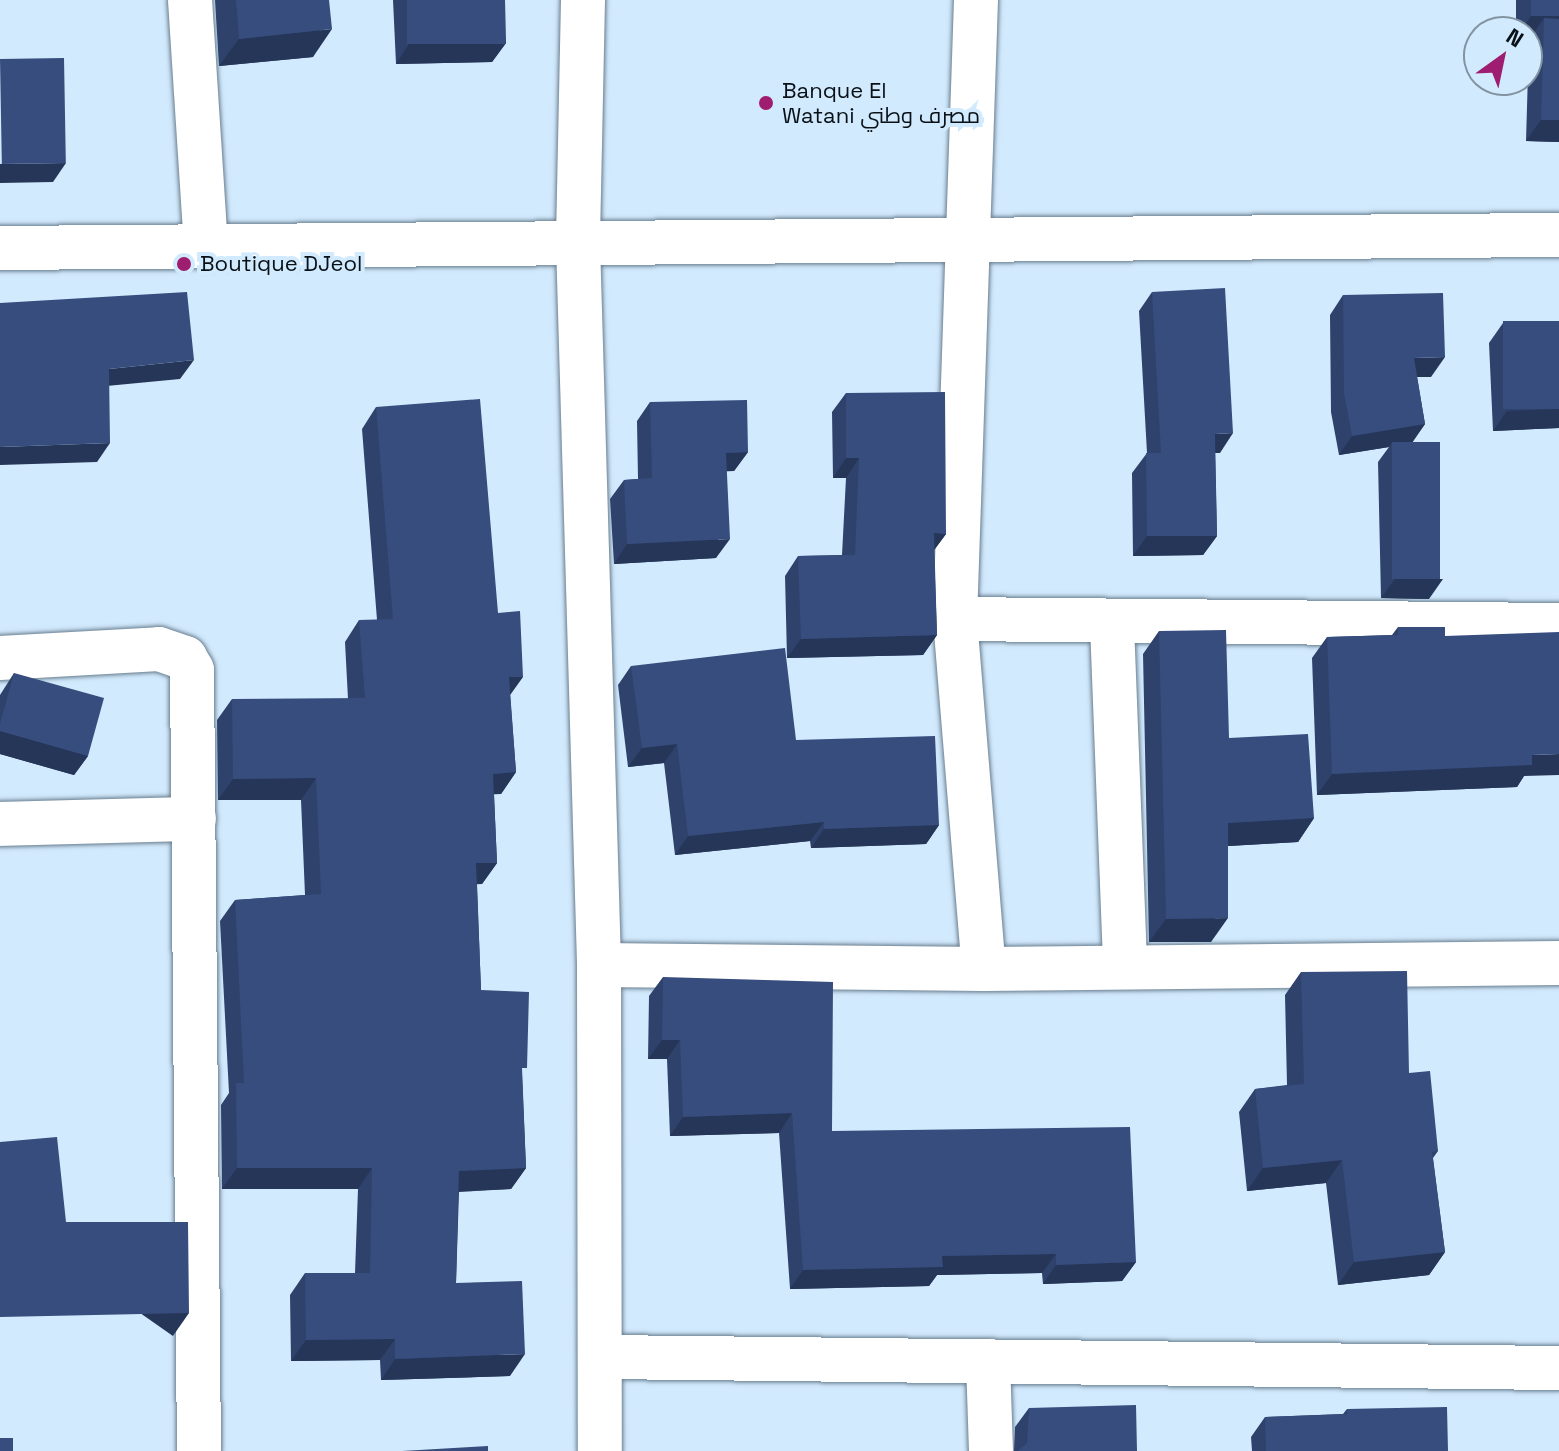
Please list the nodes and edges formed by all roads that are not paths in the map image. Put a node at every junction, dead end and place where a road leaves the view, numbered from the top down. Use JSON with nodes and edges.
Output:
{"nodes":[{"id":1,"x":190,"y":0,"type":"edge"},
{"id":2,"x":583,"y":0,"type":"edge"},
{"id":3,"x":976,"y":0,"type":"edge"},
{"id":4,"x":1559,"y":235,"type":"edge"},
{"id":5,"x":965,"y":240,"type":"junction"},
{"id":6,"x":578,"y":243,"type":"junction"},
{"id":7,"x":206,"y":247,"type":"junction"},
{"id":8,"x":0,"y":248,"type":"edge"},
{"id":9,"x":955,"y":619,"type":"junction"},
{"id":10,"x":1112,"y":624,"type":"junction"},
{"id":11,"x":1559,"y":625,"type":"edge"},
{"id":12,"x":0,"y":658,"type":"edge"},
{"id":13,"x":194,"y":819,"type":"junction"},
{"id":14,"x":0,"y":824,"type":"edge"},
{"id":15,"x":1559,"y":963,"type":"edge"},
{"id":16,"x":599,"y":965,"type":"junction"},
{"id":17,"x":1125,"y":967,"type":"junction"},
{"id":18,"x":984,"y":969,"type":"junction"},
{"id":19,"x":603,"y":1357,"type":"junction"},
{"id":20,"x":988,"y":1361,"type":"junction"},
{"id":21,"x":1559,"y":1368,"type":"edge"},
{"id":22,"x":199,"y":1451,"type":"edge"},
{"id":23,"x":600,"y":1451,"type":"edge"},
{"id":24,"x":991,"y":1451,"type":"edge"}],
"edges":[{"from":1,"to":7,"type":"street"},
{"from":2,"to":6,"type":"street"},
{"from":3,"to":5,"type":"street"},
{"from":4,"to":5,"type":"street"},
{"from":5,"to":6,"type":"street"},
{"from":5,"to":9,"type":"street"},
{"from":6,"to":7,"type":"street"},
{"from":6,"to":16,"type":"street"},
{"from":7,"to":8,"type":"street"},
{"from":9,"to":10,"type":"street"},
{"from":9,"to":18,"type":"street"},
{"from":10,"to":11,"type":"street"},
{"from":10,"to":17,"type":"street"},
{"from":12,"to":13,"type":"street"},
{"from":13,"to":14,"type":"street"},
{"from":13,"to":22,"type":"street"},
{"from":15,"to":17,"type":"street"},
{"from":16,"to":18,"type":"street"},
{"from":16,"to":19,"type":"street"},
{"from":17,"to":18,"type":"street"},
{"from":19,"to":20,"type":"street"},
{"from":19,"to":23,"type":"street"},
{"from":20,"to":21,"type":"street"},
{"from":20,"to":24,"type":"street"}]}
